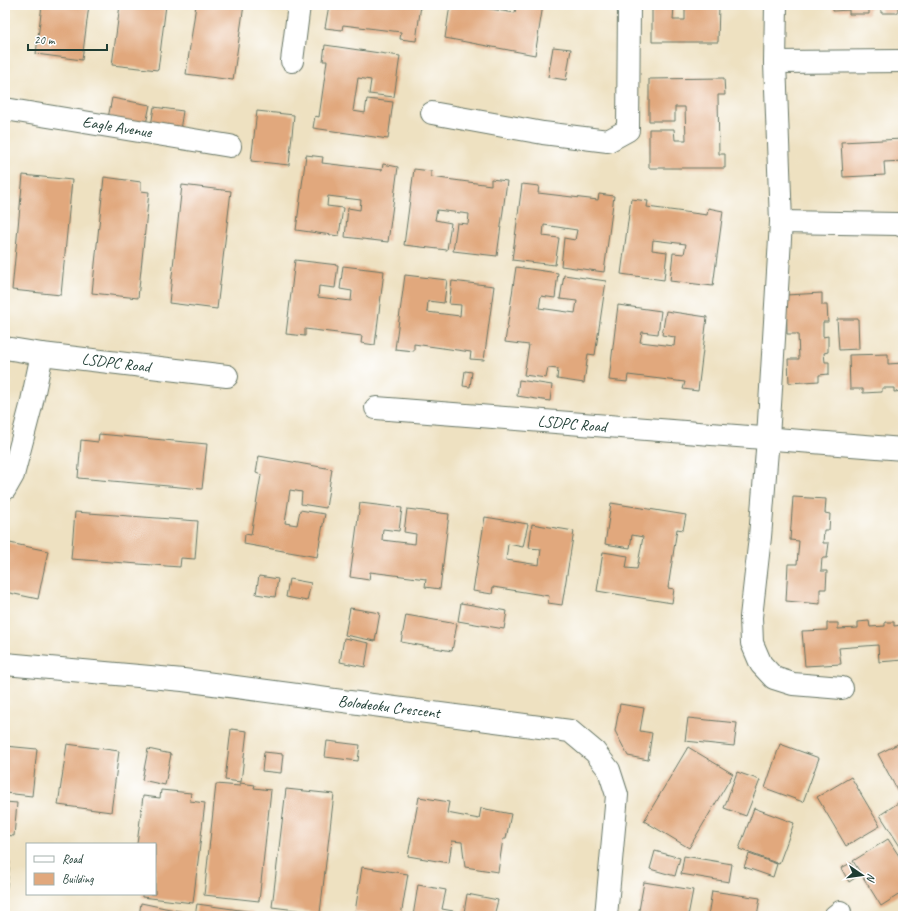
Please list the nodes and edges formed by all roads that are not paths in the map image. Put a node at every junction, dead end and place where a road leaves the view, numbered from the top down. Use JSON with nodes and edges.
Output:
{"nodes":[{"id":1,"x":299,"y":5,"type":"edge"},
{"id":2,"x":628,"y":5,"type":"edge"},
{"id":3,"x":776,"y":5,"type":"edge"},
{"id":4,"x":292,"y":61,"type":"dead end"},
{"id":5,"x":903,"y":61,"type":"edge"},
{"id":6,"x":776,"y":62,"type":"junction"},
{"id":7,"x":5,"y":109,"type":"edge"},
{"id":8,"x":432,"y":112,"type":"dead end"},
{"id":9,"x":230,"y":146,"type":"dead end"},
{"id":10,"x":781,"y":222,"type":"junction"},
{"id":11,"x":903,"y":226,"type":"edge"},
{"id":12,"x":5,"y":348,"type":"edge"},
{"id":13,"x":42,"y":354,"type":"junction"},
{"id":14,"x":227,"y":376,"type":"dead end"},
{"id":15,"x":376,"y":408,"type":"dead end"},
{"id":16,"x":768,"y":438,"type":"junction"},
{"id":17,"x":903,"y":449,"type":"edge"},
{"id":18,"x":5,"y":489,"type":"edge"},
{"id":19,"x":5,"y":664,"type":"edge"},
{"id":20,"x":842,"y":688,"type":"dead end"},
{"id":21,"x":606,"y":916,"type":"edge"}],
"edges":[{"from":1,"to":4,"type":"street"},
{"from":2,"to":8,"type":"street"},
{"from":3,"to":6,"type":"street"},
{"from":5,"to":6,"type":"street"},
{"from":6,"to":10,"type":"street"},
{"from":7,"to":9,"type":"street","name":"Eagle Avenue"},
{"from":10,"to":11,"type":"street"},
{"from":10,"to":16,"type":"street"},
{"from":12,"to":13,"type":"street","name":"LSDPC Road"},
{"from":13,"to":14,"type":"street","name":"LSDPC Road"},
{"from":13,"to":18,"type":"street"},
{"from":15,"to":16,"type":"street","name":"LSDPC Road"},
{"from":16,"to":17,"type":"street","name":"LSDPC Road"},
{"from":16,"to":20,"type":"street"},
{"from":19,"to":21,"type":"street","name":"Bolodeoku Crescent"}]}
